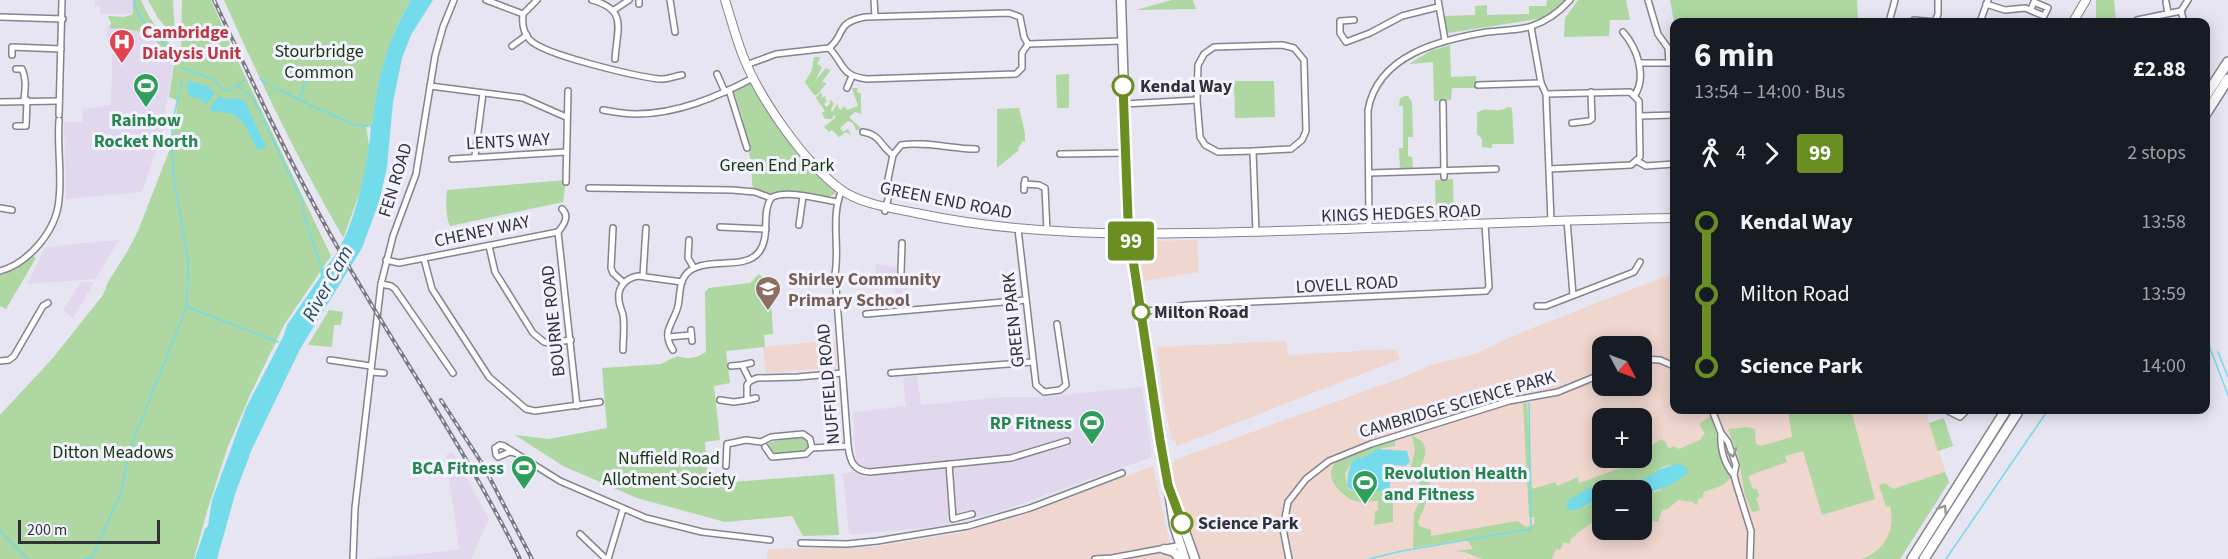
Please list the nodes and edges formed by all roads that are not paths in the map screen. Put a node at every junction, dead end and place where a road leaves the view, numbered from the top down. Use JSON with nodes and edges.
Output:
{"nodes":[{"id":1,"x":62,"y":0,"type":"edge"},
{"id":2,"x":454,"y":0,"type":"edge"},
{"id":3,"x":486,"y":0,"type":"edge"},
{"id":4,"x":537,"y":0,"type":"edge"},
{"id":5,"x":592,"y":0,"type":"edge"},
{"id":6,"x":629,"y":0,"type":"edge"},
{"id":7,"x":670,"y":0,"type":"edge"},
{"id":8,"x":725,"y":0,"type":"edge"},
{"id":9,"x":874,"y":0,"type":"edge"},
{"id":10,"x":1121,"y":0,"type":"edge"},
{"id":11,"x":1569,"y":0,"type":"edge"},
{"id":12,"x":1648,"y":0,"type":"edge"},
{"id":13,"x":1895,"y":0,"type":"edge"},
{"id":14,"x":1938,"y":0,"type":"edge"},
{"id":15,"x":2086,"y":0,"type":"edge"},
{"id":16,"x":2188,"y":0,"type":"edge"},
{"id":17,"x":496,"y":2,"type":"edge"},
{"id":18,"x":1987,"y":2,"type":"edge"},
{"id":19,"x":2166,"y":2,"type":"dead end"},
{"id":20,"x":1438,"y":3,"type":"edge"},
{"id":21,"x":2031,"y":9,"type":"dead end"},
{"id":22,"x":614,"y":10,"type":"junction"},
{"id":23,"x":2181,"y":11,"type":"junction"},
{"id":24,"x":2168,"y":13,"type":"junction"},
{"id":25,"x":523,"y":14,"type":"junction"},
{"id":26,"x":875,"y":16,"type":"junction"},
{"id":27,"x":0,"y":17,"type":"edge"},
{"id":28,"x":1890,"y":18,"type":"edge"},
{"id":29,"x":1936,"y":18,"type":"edge"},
{"id":30,"x":1981,"y":18,"type":"edge"},
{"id":31,"x":2075,"y":18,"type":"edge"},
{"id":32,"x":2149,"y":18,"type":"edge"},
{"id":33,"x":2183,"y":18,"type":"edge"},
{"id":34,"x":63,"y":20,"type":"junction"},
{"id":35,"x":1354,"y":21,"type":"dead end"},
{"id":36,"x":1531,"y":27,"type":"junction"},
{"id":37,"x":675,"y":32,"type":"dead end"},
{"id":38,"x":1623,"y":32,"type":"dead end"},
{"id":39,"x":527,"y":35,"type":"junction"},
{"id":40,"x":1445,"y":40,"type":"junction"},
{"id":41,"x":1122,"y":41,"type":"junction"},
{"id":42,"x":1028,"y":44,"type":"junction"},
{"id":43,"x":512,"y":46,"type":"dead end"},
{"id":44,"x":829,"y":48,"type":"junction"},
{"id":45,"x":62,"y":49,"type":"junction"},
{"id":46,"x":12,"y":55,"type":"dead end"},
{"id":47,"x":2228,"y":62,"type":"edge"},
{"id":48,"x":1639,"y":63,"type":"junction"},
{"id":49,"x":1668,"y":63,"type":"junction"},
{"id":50,"x":614,"y":64,"type":"junction"},
{"id":51,"x":747,"y":65,"type":"junction"},
{"id":52,"x":16,"y":69,"type":"dead end"},
{"id":53,"x":1669,"y":70,"type":"dead end"},
{"id":54,"x":717,"y":74,"type":"dead end"},
{"id":55,"x":682,"y":75,"type":"dead end"},
{"id":56,"x":2225,"y":75,"type":"edge"},
{"id":57,"x":852,"y":76,"type":"junction"},
{"id":58,"x":753,"y":78,"type":"junction"},
{"id":59,"x":1541,"y":82,"type":"junction"},
{"id":60,"x":1478,"y":84,"type":"dead end"},
{"id":61,"x":430,"y":86,"type":"junction"},
{"id":62,"x":847,"y":88,"type":"dead end"},
{"id":63,"x":568,"y":91,"type":"dead end"},
{"id":64,"x":727,"y":91,"type":"junction"},
{"id":65,"x":1591,"y":92,"type":"junction"},
{"id":66,"x":2210,"y":92,"type":"edge"},
{"id":67,"x":483,"y":93,"type":"junction"},
{"id":68,"x":1546,"y":94,"type":"junction"},
{"id":69,"x":1635,"y":95,"type":"junction"},
{"id":70,"x":26,"y":100,"type":"junction"},
{"id":71,"x":1197,"y":100,"type":"junction"},
{"id":72,"x":59,"y":101,"type":"junction"},
{"id":73,"x":0,"y":102,"type":"edge"},
{"id":74,"x":1443,"y":103,"type":"dead end"},
{"id":75,"x":1124,"y":104,"type":"junction"},
{"id":76,"x":2210,"y":105,"type":"edge"},
{"id":77,"x":603,"y":110,"type":"dead end"},
{"id":78,"x":1640,"y":116,"type":"junction"},
{"id":79,"x":566,"y":117,"type":"junction"},
{"id":80,"x":1670,"y":118,"type":"edge"},
{"id":81,"x":1572,"y":123,"type":"dead end"},
{"id":82,"x":16,"y":126,"type":"dead end"},
{"id":83,"x":863,"y":132,"type":"dead end"},
{"id":84,"x":932,"y":145,"type":"junction"},
{"id":85,"x":747,"y":148,"type":"dead end"},
{"id":86,"x":976,"y":149,"type":"dead end"},
{"id":87,"x":1253,"y":151,"type":"junction"},
{"id":88,"x":566,"y":152,"type":"junction"},
{"id":89,"x":931,"y":153,"type":"dead end"},
{"id":90,"x":1126,"y":153,"type":"junction"},
{"id":91,"x":1060,"y":154,"type":"dead end"},
{"id":92,"x":893,"y":155,"type":"junction"},
{"id":93,"x":475,"y":156,"type":"junction"},
{"id":94,"x":452,"y":159,"type":"dead end"},
{"id":95,"x":1637,"y":161,"type":"junction"},
{"id":96,"x":1670,"y":164,"type":"edge"},
{"id":97,"x":1496,"y":169,"type":"dead end"},
{"id":98,"x":1549,"y":169,"type":"junction"},
{"id":99,"x":1444,"y":170,"type":"junction"},
{"id":100,"x":1369,"y":173,"type":"junction"},
{"id":101,"x":1444,"y":177,"type":"dead end"},
{"id":102,"x":566,"y":182,"type":"dead end"},
{"id":103,"x":1024,"y":185,"type":"dead end"},
{"id":104,"x":589,"y":188,"type":"dead end"},
{"id":105,"x":842,"y":190,"type":"junction"},
{"id":106,"x":803,"y":196,"type":"junction"},
{"id":107,"x":771,"y":198,"type":"junction"},
{"id":108,"x":837,"y":202,"type":"junction"},
{"id":109,"x":0,"y":208,"type":"edge"},
{"id":110,"x":562,"y":209,"type":"dead end"},
{"id":111,"x":886,"y":209,"type":"junction"},
{"id":112,"x":12,"y":210,"type":"dead end"},
{"id":113,"x":1670,"y":218,"type":"edge"},
{"id":114,"x":1567,"y":220,"type":"junction"},
{"id":115,"x":1551,"y":221,"type":"junction"},
{"id":116,"x":1485,"y":224,"type":"junction"},
{"id":117,"x":799,"y":225,"type":"dead end"},
{"id":118,"x":720,"y":227,"type":"dead end"},
{"id":119,"x":613,"y":228,"type":"dead end"},
{"id":120,"x":646,"y":228,"type":"dead end"},
{"id":121,"x":766,"y":229,"type":"junction"},
{"id":122,"x":1018,"y":229,"type":"junction"},
{"id":123,"x":1370,"y":230,"type":"junction"},
{"id":124,"x":1047,"y":231,"type":"junction"},
{"id":125,"x":558,"y":232,"type":"junction"},
{"id":126,"x":1256,"y":232,"type":"junction"},
{"id":127,"x":1130,"y":234,"type":"junction"},
{"id":128,"x":689,"y":240,"type":"dead end"},
{"id":129,"x":902,"y":243,"type":"dead end"},
{"id":130,"x":489,"y":246,"type":"junction"},
{"id":131,"x":424,"y":259,"type":"junction"},
{"id":132,"x":386,"y":260,"type":"junction"},
{"id":133,"x":1640,"y":262,"type":"dead end"},
{"id":134,"x":694,"y":268,"type":"junction"},
{"id":135,"x":0,"y":271,"type":"edge"},
{"id":136,"x":901,"y":272,"type":"dead end"},
{"id":137,"x":643,"y":276,"type":"junction"},
{"id":138,"x":682,"y":282,"type":"junction"},
{"id":139,"x":624,"y":283,"type":"junction"},
{"id":140,"x":381,"y":284,"type":"junction"},
{"id":141,"x":1573,"y":295,"type":"junction"},
{"id":142,"x":1026,"y":300,"type":"junction"},
{"id":143,"x":48,"y":303,"type":"dead end"},
{"id":144,"x":1537,"y":306,"type":"dead end"},
{"id":145,"x":1141,"y":312,"type":"junction"},
{"id":146,"x":866,"y":314,"type":"dead end"},
{"id":147,"x":1057,"y":324,"type":"dead end"},
{"id":148,"x":691,"y":335,"type":"dead end"},
{"id":149,"x":668,"y":337,"type":"junction"},
{"id":150,"x":571,"y":340,"type":"junction"},
{"id":151,"x":622,"y":350,"type":"dead end"},
{"id":152,"x":673,"y":350,"type":"dead end"},
{"id":153,"x":330,"y":360,"type":"dead end"},
{"id":154,"x":1652,"y":360,"type":"edge"},
{"id":155,"x":0,"y":361,"type":"edge"},
{"id":156,"x":1033,"y":362,"type":"junction"},
{"id":157,"x":751,"y":363,"type":"dead end"},
{"id":158,"x":1670,"y":364,"type":"edge"},
{"id":159,"x":742,"y":365,"type":"junction"},
{"id":160,"x":731,"y":366,"type":"dead end"},
{"id":161,"x":371,"y":369,"type":"junction"},
{"id":162,"x":384,"y":373,"type":"dead end"},
{"id":163,"x":453,"y":373,"type":"dead end"},
{"id":164,"x":842,"y":373,"type":"junction"},
{"id":165,"x":891,"y":373,"type":"dead end"},
{"id":166,"x":1592,"y":378,"type":"edge"},
{"id":167,"x":750,"y":381,"type":"junction"},
{"id":168,"x":756,"y":398,"type":"dead end"},
{"id":169,"x":720,"y":400,"type":"dead end"},
{"id":170,"x":747,"y":400,"type":"junction"},
{"id":171,"x":600,"y":402,"type":"dead end"},
{"id":172,"x":577,"y":406,"type":"junction"},
{"id":173,"x":1714,"y":414,"type":"edge"},
{"id":174,"x":2003,"y":414,"type":"edge"},
{"id":175,"x":2016,"y":414,"type":"edge"},
{"id":176,"x":1066,"y":441,"type":"dead end"},
{"id":177,"x":504,"y":446,"type":"junction"},
{"id":178,"x":848,"y":446,"type":"junction"},
{"id":179,"x":765,"y":447,"type":"dead end"},
{"id":180,"x":812,"y":448,"type":"junction"},
{"id":181,"x":515,"y":453,"type":"junction"},
{"id":182,"x":505,"y":455,"type":"junction"},
{"id":183,"x":949,"y":464,"type":"junction"},
{"id":184,"x":726,"y":466,"type":"dead end"},
{"id":185,"x":1122,"y":473,"type":"dead end"},
{"id":186,"x":1168,"y":485,"type":"junction"},
{"id":187,"x":623,"y":509,"type":"junction"},
{"id":188,"x":1177,"y":510,"type":"junction"},
{"id":189,"x":972,"y":514,"type":"dead end"},
{"id":190,"x":580,"y":534,"type":"dead end"},
{"id":191,"x":770,"y":540,"type":"dead end"},
{"id":192,"x":801,"y":543,"type":"dead end"},
{"id":193,"x":1190,"y":545,"type":"junction"},
{"id":194,"x":1172,"y":547,"type":"junction"},
{"id":195,"x":353,"y":559,"type":"edge"},
{"id":196,"x":607,"y":559,"type":"edge"},
{"id":197,"x":1095,"y":559,"type":"edge"},
{"id":198,"x":1183,"y":559,"type":"edge"},
{"id":199,"x":1195,"y":559,"type":"edge"},
{"id":200,"x":1289,"y":559,"type":"edge"},
{"id":201,"x":1750,"y":559,"type":"edge"},
{"id":202,"x":1912,"y":559,"type":"edge"},
{"id":203,"x":1924,"y":559,"type":"edge"}],
"edges":[{"from":1,"to":34,"type":"street"},
{"from":2,"to":61,"type":"street","name":"FEN ROAD"},
{"from":3,"to":17,"type":"street"},
{"from":4,"to":25,"type":"street"},
{"from":5,"to":22,"type":"street"},
{"from":6,"to":22,"type":"street"},
{"from":7,"to":37,"type":"street"},
{"from":8,"to":51,"type":"street","name":"GREEN END ROAD"},
{"from":9,"to":26,"type":"street"},
{"from":10,"to":41,"type":"main road"},
{"from":11,"to":36,"type":"street"},
{"from":12,"to":49,"type":"street"},
{"from":13,"to":28,"type":"street"},
{"from":14,"to":29,"type":"street"},
{"from":15,"to":31,"type":"street"},
{"from":16,"to":23,"type":"street"},
{"from":17,"to":25,"type":"street"},
{"from":18,"to":21,"type":"street"},
{"from":18,"to":30,"type":"street"},
{"from":19,"to":24,"type":"street"},
{"from":20,"to":35,"type":"street"},
{"from":20,"to":40,"type":"street"},
{"from":22,"to":50,"type":"street"},
{"from":23,"to":24,"type":"street"},
{"from":23,"to":33,"type":"street"},
{"from":24,"to":32,"type":"street"},
{"from":25,"to":39,"type":"street"},
{"from":26,"to":42,"type":"street"},
{"from":26,"to":44,"type":"street"},
{"from":27,"to":34,"type":"street"},
{"from":34,"to":45,"type":"street"},
{"from":36,"to":40,"type":"street"},
{"from":36,"to":59,"type":"street"},
{"from":38,"to":48,"type":"street"},
{"from":39,"to":43,"type":"street"},
{"from":39,"to":50,"type":"street"},
{"from":40,"to":100,"type":"street"},
{"from":41,"to":42,"type":"street"},
{"from":41,"to":75,"type":"main road"},
{"from":42,"to":57,"type":"street"},
{"from":44,"to":51,"type":"street"},
{"from":44,"to":57,"type":"street"},
{"from":45,"to":46,"type":"street"},
{"from":45,"to":72,"type":"street"},
{"from":47,"to":56,"type":"highway"},
{"from":48,"to":49,"type":"street"},
{"from":48,"to":69,"type":"street"},
{"from":49,"to":53,"type":"street"},
{"from":50,"to":55,"type":"street"},
{"from":51,"to":58,"type":"street","name":"GREEN END ROAD"},
{"from":52,"to":70,"type":"street"},
{"from":54,"to":64,"type":"street"},
{"from":56,"to":66,"type":"highway"},
{"from":56,"to":76,"type":"highway"},
{"from":57,"to":62,"type":"street"},
{"from":58,"to":64,"type":"street"},
{"from":58,"to":105,"type":"street","name":"GREEN END ROAD"},
{"from":59,"to":60,"type":"street"},
{"from":59,"to":68,"type":"street"},
{"from":61,"to":67,"type":"street"},
{"from":61,"to":132,"type":"street","name":"FEN ROAD"},
{"from":63,"to":79,"type":"street"},
{"from":64,"to":77,"type":"street"},
{"from":64,"to":85,"type":"street"},
{"from":65,"to":68,"type":"street"},
{"from":65,"to":69,"type":"street"},
{"from":65,"to":81,"type":"street"},
{"from":67,"to":79,"type":"street"},
{"from":67,"to":93,"type":"street"},
{"from":68,"to":98,"type":"street"},
{"from":69,"to":78,"type":"street"},
{"from":70,"to":72,"type":"street"},
{"from":70,"to":73,"type":"street"},
{"from":70,"to":82,"type":"street"},
{"from":71,"to":75,"type":"street"},
{"from":71,"to":87,"type":"street"},
{"from":71,"to":87,"type":"street"},
{"from":72,"to":135,"type":"street"},
{"from":74,"to":99,"type":"street"},
{"from":75,"to":90,"type":"main road"},
{"from":78,"to":80,"type":"street"},
{"from":78,"to":95,"type":"street"},
{"from":79,"to":88,"type":"street"},
{"from":83,"to":92,"type":"street"},
{"from":84,"to":86,"type":"street"},
{"from":84,"to":89,"type":"street"},
{"from":84,"to":92,"type":"street"},
{"from":87,"to":126,"type":"street"},
{"from":88,"to":93,"type":"street","name":"LENTS WAY"},
{"from":88,"to":102,"type":"street"},
{"from":90,"to":91,"type":"street"},
{"from":90,"to":127,"type":"main road"},
{"from":92,"to":111,"type":"street"},
{"from":93,"to":94,"type":"street","name":"LENTS WAY"},
{"from":95,"to":96,"type":"street"},
{"from":95,"to":98,"type":"street"},
{"from":97,"to":99,"type":"street"},
{"from":98,"to":115,"type":"street"},
{"from":99,"to":100,"type":"street"},
{"from":99,"to":101,"type":"street"},
{"from":100,"to":123,"type":"street"},
{"from":103,"to":124,"type":"street"},
{"from":104,"to":107,"type":"street"},
{"from":105,"to":108,"type":"street","name":"NUFFIELD ROAD"},
{"from":105,"to":111,"type":"street","name":"GREEN END ROAD"},
{"from":106,"to":107,"type":"street"},
{"from":106,"to":108,"type":"street"},
{"from":106,"to":117,"type":"street"},
{"from":107,"to":121,"type":"street"},
{"from":108,"to":164,"type":"street","name":"NUFFIELD ROAD"},
{"from":109,"to":112,"type":"street"},
{"from":110,"to":125,"type":"street","name":"CHENEY WAY"},
{"from":111,"to":122,"type":"street","name":"GREEN END ROAD"},
{"from":113,"to":114,"type":"street","name":"KINGS HEDGES ROAD"},
{"from":114,"to":115,"type":"street","name":"KINGS HEDGES ROAD"},
{"from":114,"to":141,"type":"street"},
{"from":115,"to":116,"type":"street","name":"KINGS HEDGES ROAD"},
{"from":116,"to":123,"type":"street","name":"KINGS HEDGES ROAD"},
{"from":116,"to":145,"type":"street","name":"LOVELL ROAD"},
{"from":118,"to":121,"type":"street"},
{"from":119,"to":139,"type":"street"},
{"from":120,"to":137,"type":"street"},
{"from":121,"to":134,"type":"street"},
{"from":122,"to":124,"type":"street","name":"GREEN END ROAD"},
{"from":122,"to":142,"type":"street","name":"GREEN PARK"},
{"from":123,"to":126,"type":"street","name":"KINGS HEDGES ROAD"},
{"from":124,"to":127,"type":"street","name":"GREEN END ROAD"},
{"from":125,"to":130,"type":"street","name":"CHENEY WAY"},
{"from":125,"to":150,"type":"street","name":"BOURNE ROAD"},
{"from":126,"to":127,"type":"street","name":"KINGS HEDGES ROAD"},
{"from":127,"to":145,"type":"main road"},
{"from":128,"to":134,"type":"street"},
{"from":129,"to":136,"type":"street"},
{"from":130,"to":131,"type":"street","name":"CHENEY WAY"},
{"from":130,"to":150,"type":"street"},
{"from":131,"to":132,"type":"street","name":"CHENEY WAY"},
{"from":131,"to":172,"type":"street"},
{"from":132,"to":140,"type":"street","name":"FEN ROAD"},
{"from":133,"to":141,"type":"street"},
{"from":134,"to":138,"type":"street"},
{"from":137,"to":138,"type":"street"},
{"from":137,"to":139,"type":"street"},
{"from":138,"to":149,"type":"street"},
{"from":139,"to":151,"type":"street"},
{"from":140,"to":161,"type":"street","name":"FEN ROAD"},
{"from":140,"to":163,"type":"street"},
{"from":141,"to":144,"type":"street"},
{"from":142,"to":146,"type":"street"},
{"from":142,"to":156,"type":"street","name":"GREEN PARK"},
{"from":143,"to":155,"type":"street"},
{"from":145,"to":186,"type":"main road"},
{"from":147,"to":156,"type":"street","name":"GREEN PARK"},
{"from":148,"to":149,"type":"street"},
{"from":149,"to":152,"type":"street"},
{"from":150,"to":172,"type":"street","name":"BOURNE ROAD"},
{"from":153,"to":161,"type":"street"},
{"from":154,"to":158,"type":"street"},
{"from":156,"to":165,"type":"street"},
{"from":157,"to":159,"type":"street"},
{"from":159,"to":160,"type":"street"},
{"from":159,"to":167,"type":"street"},
{"from":161,"to":162,"type":"street"},
{"from":161,"to":195,"type":"street","name":"FEN ROAD"},
{"from":164,"to":167,"type":"street"},
{"from":164,"to":178,"type":"street","name":"NUFFIELD ROAD"},
{"from":166,"to":200,"type":"street","name":"CAMBRIDGE SCIENCE PARK"},
{"from":167,"to":170,"type":"street"},
{"from":168,"to":170,"type":"street"},
{"from":169,"to":170,"type":"street"},
{"from":171,"to":172,"type":"street"},
{"from":173,"to":201,"type":"street"},
{"from":202,"to":174,"type":"highway","one_way":true},
{"from":175,"to":203,"type":"highway"},
{"from":176,"to":183,"type":"street","name":"NUFFIELD ROAD"},
{"from":177,"to":181,"type":"street"},
{"from":177,"to":182,"type":"street"},
{"from":177,"to":182,"type":"street"},
{"from":178,"to":180,"type":"street"},
{"from":178,"to":183,"type":"street","name":"NUFFIELD ROAD"},
{"from":179,"to":180,"type":"street"},
{"from":180,"to":184,"type":"street"},
{"from":181,"to":182,"type":"street"},
{"from":181,"to":187,"type":"street"},
{"from":183,"to":189,"type":"street"},
{"from":185,"to":192,"type":"street"},
{"from":186,"to":188,"type":"main road"},
{"from":186,"to":194,"type":"main road"},
{"from":187,"to":191,"type":"street"},
{"from":187,"to":196,"type":"street"},
{"from":188,"to":193,"type":"main road"},
{"from":188,"to":194,"type":"main road"},
{"from":190,"to":196,"type":"street"},
{"from":193,"to":194,"type":"street"},
{"from":193,"to":199,"type":"main road"},
{"from":194,"to":197,"type":"street"},
{"from":194,"to":198,"type":"main road"},
{"from":194,"to":198,"type":"main road"}]}
